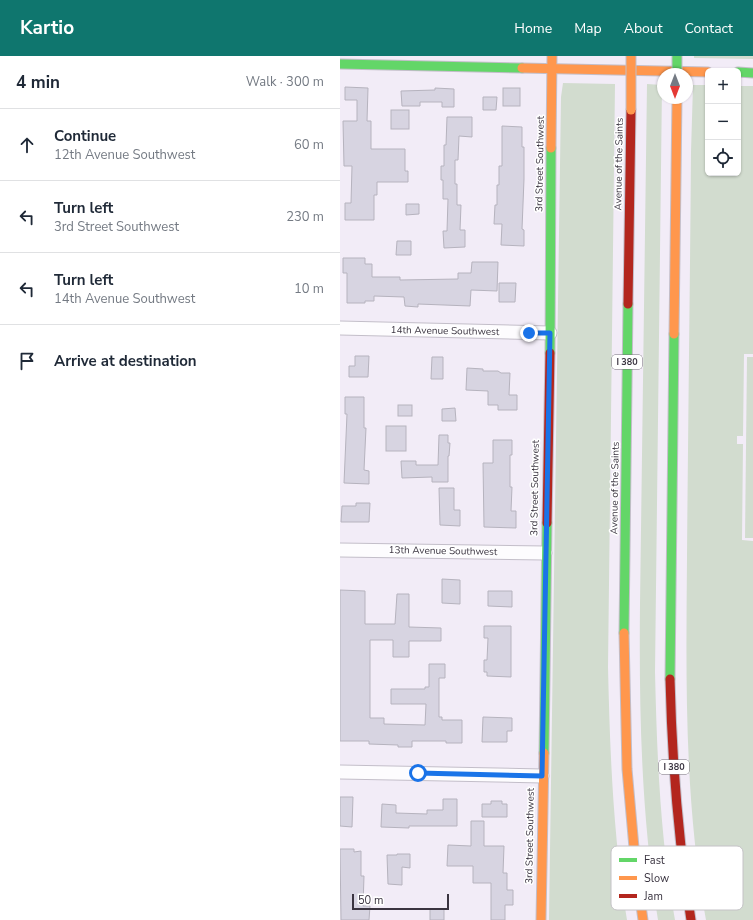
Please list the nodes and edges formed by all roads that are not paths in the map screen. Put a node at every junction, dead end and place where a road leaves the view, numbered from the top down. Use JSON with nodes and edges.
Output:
{"nodes":[{"id":1,"x":552,"y":56,"type":"edge"},
{"id":2,"x":632,"y":56,"type":"edge"},
{"id":3,"x":677,"y":56,"type":"edge"},
{"id":4,"x":340,"y":64,"type":"edge"},
{"id":5,"x":677,"y":68,"type":"edge"},
{"id":6,"x":552,"y":70,"type":"junction"},
{"id":7,"x":705,"y":72,"type":"edge"},
{"id":8,"x":741,"y":72,"type":"edge"},
{"id":9,"x":753,"y":73,"type":"edge"},
{"id":10,"x":676,"y":104,"type":"edge"},
{"id":11,"x":340,"y":328,"type":"edge"},
{"id":12,"x":550,"y":333,"type":"junction"},
{"id":13,"x":340,"y":550,"type":"edge"},
{"id":14,"x":545,"y":553,"type":"junction"},
{"id":15,"x":340,"y":772,"type":"edge"},
{"id":16,"x":542,"y":776,"type":"junction"},
{"id":17,"x":633,"y":846,"type":"edge"},
{"id":18,"x":680,"y":846,"type":"edge"},
{"id":19,"x":642,"y":910,"type":"edge"},
{"id":20,"x":690,"y":910,"type":"edge"},
{"id":21,"x":540,"y":920,"type":"edge"},
{"id":22,"x":643,"y":920,"type":"edge"},
{"id":23,"x":691,"y":920,"type":"edge"}],
"edges":[{"from":1,"to":6,"type":"main road","name":"3rd Street Southwest"},
{"from":2,"to":17,"type":"main road","name":"Avenue of the Saints","number":"I 380","bridge":true},
{"from":3,"to":5,"type":"main road","bridge":true},
{"from":4,"to":6,"type":"main road"},
{"from":6,"to":7,"type":"main road"},
{"from":6,"to":12,"type":"main road","name":"3rd Street Southwest"},
{"from":8,"to":9,"type":"main road"},
{"from":10,"to":18,"type":"main road","number":"I 380"},
{"from":11,"to":12,"type":"street","name":"14th Avenue Southwest"},
{"from":12,"to":14,"type":"main road","name":"3rd Street Southwest"},
{"from":13,"to":14,"type":"street","name":"13th Avenue Southwest"},
{"from":14,"to":16,"type":"main road","name":"3rd Street Southwest"},
{"from":15,"to":16,"type":"street"},
{"from":16,"to":21,"type":"main road","name":"3rd Street Southwest"},
{"from":19,"to":22,"type":"main road","name":"Avenue of the Saints","number":"I 380","bridge":true},
{"from":20,"to":23,"type":"main road","number":"I 380"}]}
